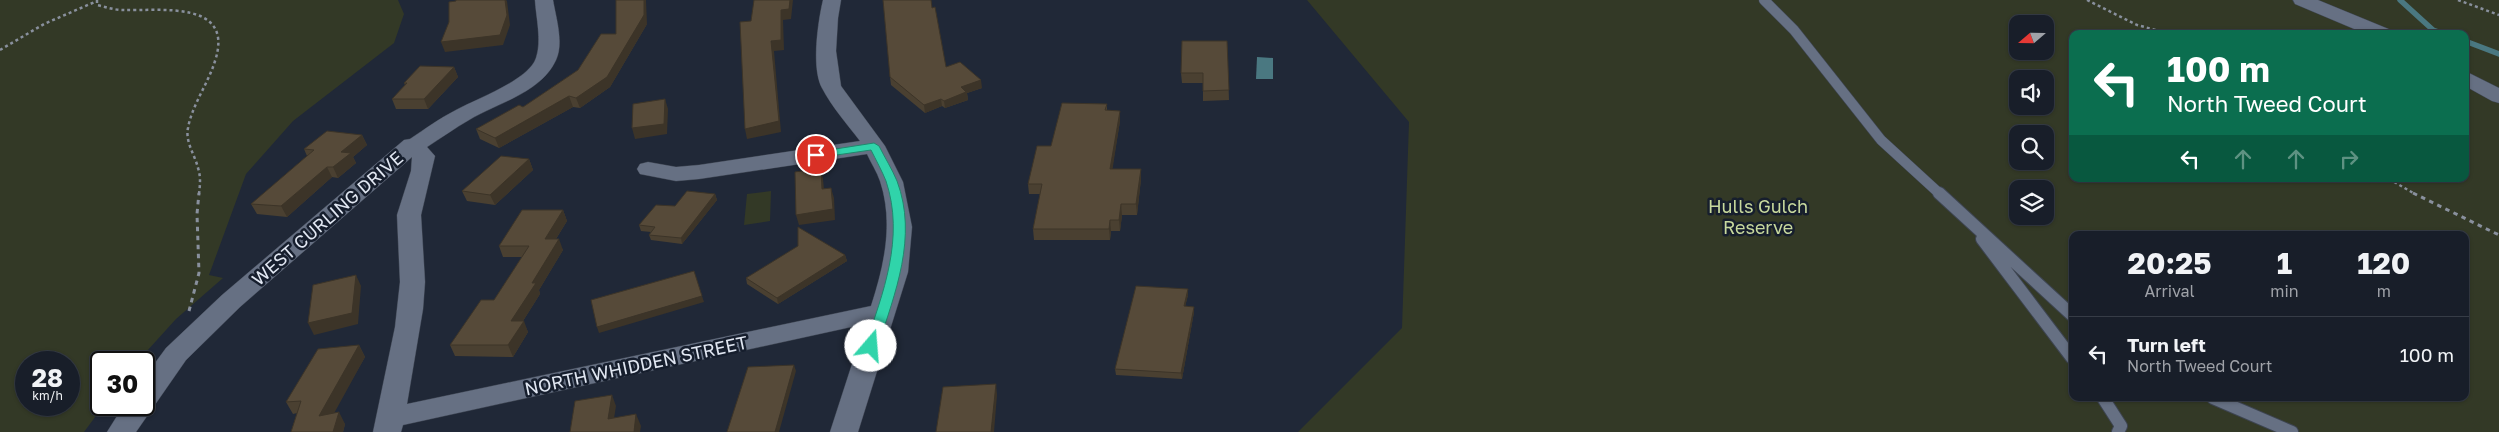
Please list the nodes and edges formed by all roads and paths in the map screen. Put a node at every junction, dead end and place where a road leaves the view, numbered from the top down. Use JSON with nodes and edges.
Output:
{"nodes":[{"id":1,"x":97,"y":0,"type":"edge"},
{"id":2,"x":544,"y":0,"type":"edge"},
{"id":3,"x":1764,"y":0,"type":"edge"},
{"id":4,"x":2087,"y":0,"type":"edge"},
{"id":5,"x":2302,"y":0,"type":"edge"},
{"id":6,"x":2458,"y":0,"type":"edge"},
{"id":7,"x":830,"y":9,"type":"edge"},
{"id":8,"x":2499,"y":15,"type":"edge"},
{"id":9,"x":2155,"y":30,"type":"edge"},
{"id":10,"x":2374,"y":30,"type":"edge"},
{"id":11,"x":0,"y":50,"type":"edge"},
{"id":12,"x":2469,"y":79,"type":"edge"},
{"id":13,"x":2499,"y":97,"type":"edge"},
{"id":14,"x":412,"y":145,"type":"junction"},
{"id":15,"x":874,"y":146,"type":"junction"},
{"id":16,"x":648,"y":169,"type":"dead end"},
{"id":17,"x":2394,"y":182,"type":"edge"},
{"id":18,"x":1971,"y":223,"type":"junction"},
{"id":19,"x":2499,"y":235,"type":"edge"},
{"id":20,"x":882,"y":312,"type":"junction"},
{"id":21,"x":2069,"y":312,"type":"edge"},
{"id":22,"x":187,"y":319,"type":"dead end"},
{"id":23,"x":2069,"y":354,"type":"edge"},
{"id":24,"x":155,"y":383,"type":"edge"},
{"id":25,"x":2105,"y":401,"type":"edge"},
{"id":26,"x":2220,"y":401,"type":"edge"},
{"id":27,"x":132,"y":416,"type":"edge"},
{"id":28,"x":388,"y":425,"type":"edge"},
{"id":29,"x":121,"y":432,"type":"edge"},
{"id":30,"x":844,"y":432,"type":"edge"},
{"id":31,"x":2118,"y":432,"type":"edge"},
{"id":32,"x":2292,"y":432,"type":"edge"}],
"edges":[{"from":1,"to":11,"type":"path"},
{"from":1,"to":22,"type":"path"},
{"from":2,"to":14,"type":"street","name":"WEST CURLING DRIVE"},
{"from":3,"to":18,"type":"lane"},
{"from":4,"to":9,"type":"path"},
{"from":5,"to":10,"type":"street"},
{"from":6,"to":8,"type":"path"},
{"from":7,"to":15,"type":"street"},
{"from":12,"to":13,"type":"street"},
{"from":14,"to":24,"type":"street","name":"WEST CURLING DRIVE"},
{"from":14,"to":28,"type":"street"},
{"from":15,"to":16,"type":"street"},
{"from":15,"to":20,"type":"street"},
{"from":17,"to":19,"type":"path"},
{"from":18,"to":21,"type":"lane"},
{"from":18,"to":23,"type":"lane"},
{"from":20,"to":28,"type":"street","name":"NORTH WHIDDEN STREET"},
{"from":20,"to":30,"type":"street"},
{"from":25,"to":31,"type":"lane"},
{"from":26,"to":32,"type":"lane"},
{"from":27,"to":29,"type":"street"}]}
